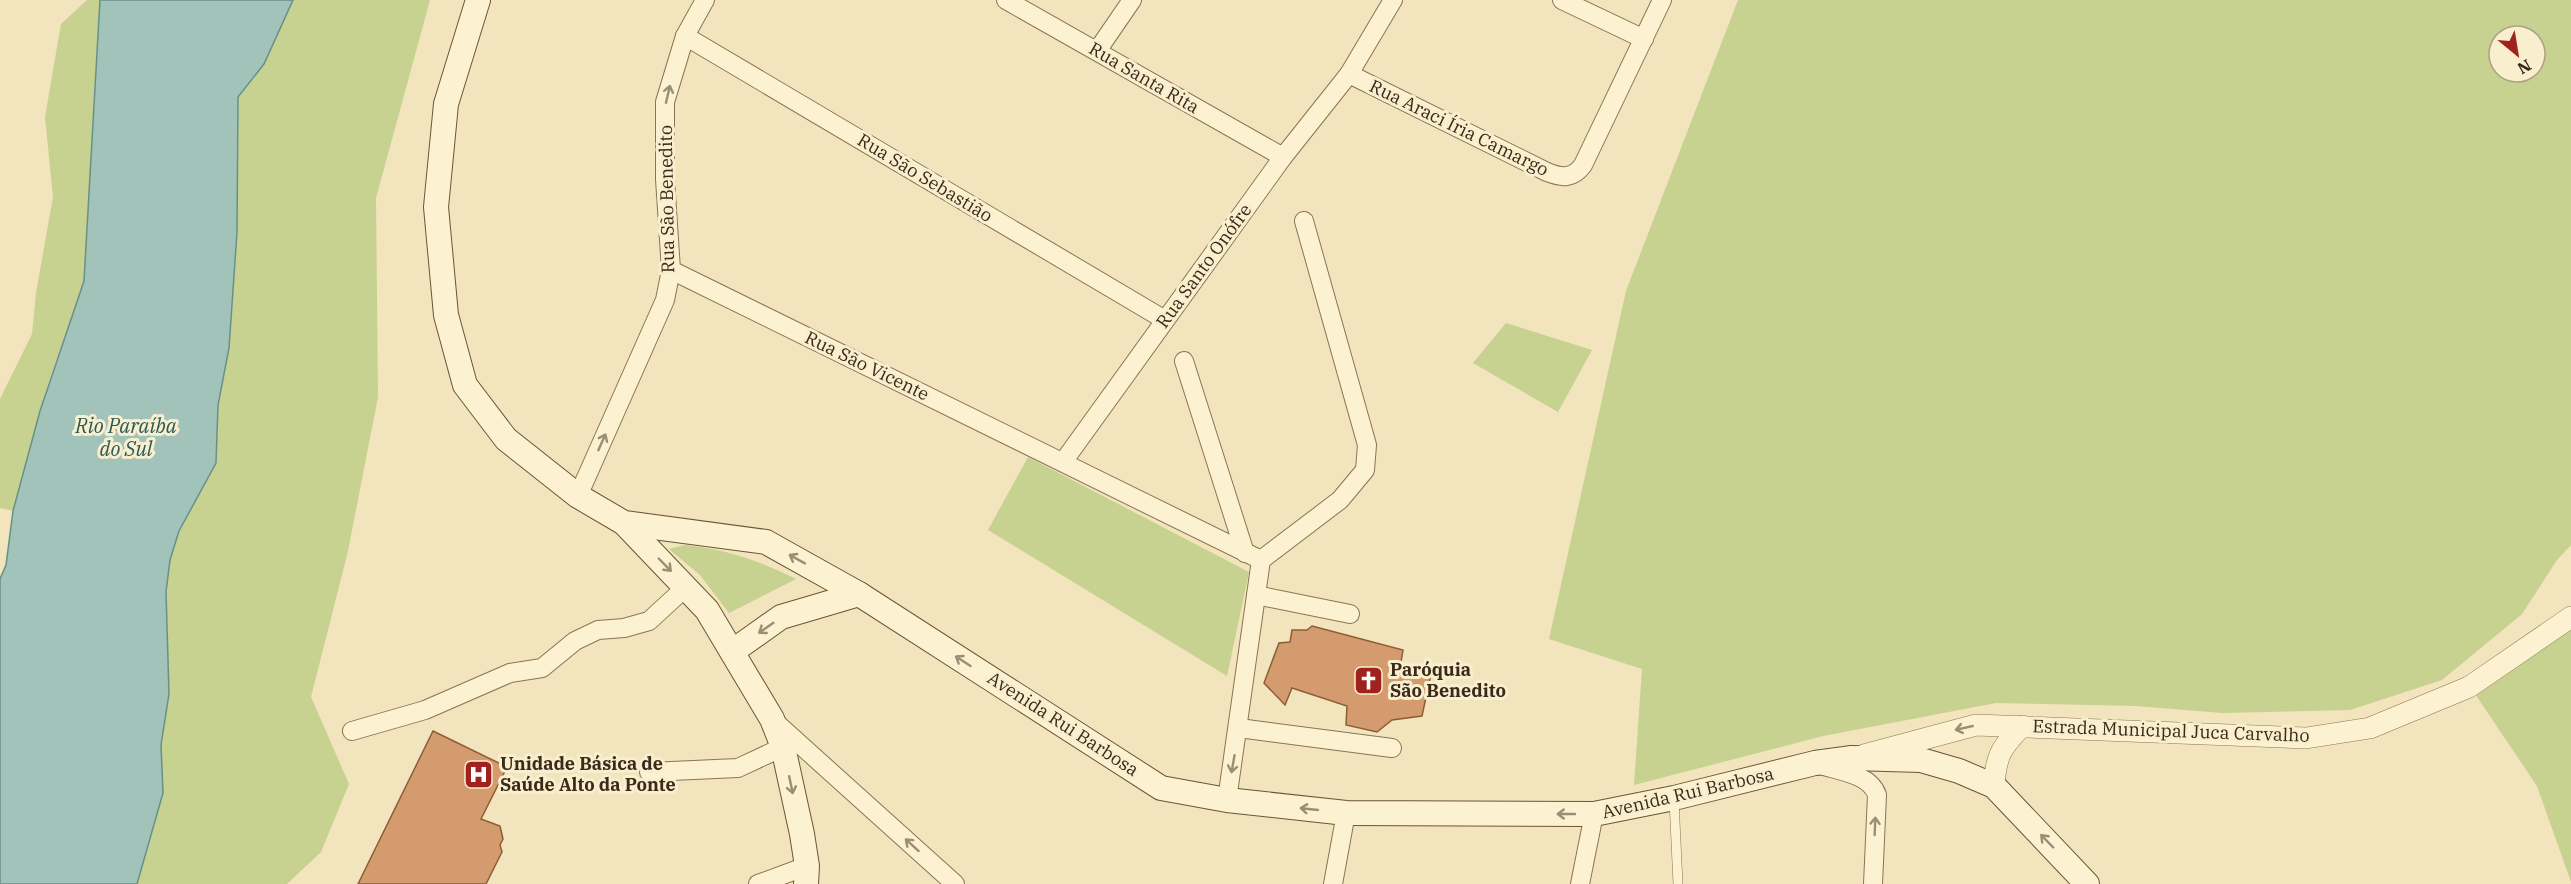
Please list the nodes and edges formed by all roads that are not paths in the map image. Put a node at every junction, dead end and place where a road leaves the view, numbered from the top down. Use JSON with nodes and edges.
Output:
{"nodes":[{"id":1,"x":478,"y":0,"type":"edge"},
{"id":2,"x":705,"y":0,"type":"edge"},
{"id":3,"x":1006,"y":0,"type":"edge"},
{"id":4,"x":1132,"y":0,"type":"edge"},
{"id":5,"x":1393,"y":0,"type":"edge"},
{"id":6,"x":1562,"y":0,"type":"edge"},
{"id":7,"x":1662,"y":0,"type":"edge"},
{"id":8,"x":685,"y":36,"type":"junction"},
{"id":9,"x":1644,"y":39,"type":"junction"},
{"id":10,"x":1097,"y":51,"type":"junction"},
{"id":11,"x":1348,"y":74,"type":"junction"},
{"id":12,"x":1283,"y":157,"type":"junction"},
{"id":13,"x":1304,"y":221,"type":"dead end"},
{"id":14,"x":671,"y":270,"type":"junction"},
{"id":15,"x":1165,"y":320,"type":"junction"},
{"id":16,"x":1184,"y":362,"type":"dead end"},
{"id":17,"x":1063,"y":462,"type":"junction"},
{"id":18,"x":578,"y":496,"type":"junction"},
{"id":19,"x":624,"y":523,"type":"junction"},
{"id":20,"x":1253,"y":557,"type":"junction"},
{"id":21,"x":686,"y":587,"type":"junction"},
{"id":22,"x":860,"y":594,"type":"junction"},
{"id":23,"x":1256,"y":595,"type":"junction"},
{"id":24,"x":1350,"y":614,"type":"dead end"},
{"id":25,"x":2571,"y":618,"type":"edge"},
{"id":26,"x":733,"y":651,"type":"junction"},
{"id":27,"x":772,"y":719,"type":"junction"},
{"id":28,"x":2022,"y":726,"type":"junction"},
{"id":29,"x":1239,"y":728,"type":"junction"},
{"id":30,"x":352,"y":731,"type":"dead end"},
{"id":31,"x":783,"y":747,"type":"junction"},
{"id":32,"x":1392,"y":748,"type":"dead end"},
{"id":33,"x":1852,"y":758,"type":"junction"},
{"id":34,"x":1815,"y":763,"type":"junction"},
{"id":35,"x":649,"y":772,"type":"dead end"},
{"id":36,"x":1994,"y":786,"type":"junction"},
{"id":37,"x":1674,"y":798,"type":"junction"},
{"id":38,"x":1227,"y":800,"type":"junction"},
{"id":39,"x":1346,"y":813,"type":"junction"},
{"id":40,"x":1594,"y":814,"type":"junction"},
{"id":41,"x":807,"y":875,"type":"edge"},
{"id":42,"x":758,"y":884,"type":"edge"},
{"id":43,"x":955,"y":884,"type":"edge"},
{"id":44,"x":1333,"y":884,"type":"edge"},
{"id":45,"x":1580,"y":884,"type":"edge"},
{"id":46,"x":1678,"y":884,"type":"edge"},
{"id":47,"x":1873,"y":884,"type":"edge"},
{"id":48,"x":2087,"y":884,"type":"edge"}],
"edges":[{"from":1,"to":18,"type":"main road","name":"Avenida Rui Barbosa"},
{"from":2,"to":8,"type":"street","name":"Rua São Benedito"},
{"from":3,"to":10,"type":"street","name":"Rua Santa Rita"},
{"from":4,"to":10,"type":"street"},
{"from":5,"to":11,"type":"street","name":"Rua Santo Onófre"},
{"from":6,"to":9,"type":"street"},
{"from":7,"to":9,"type":"street"},
{"from":14,"to":8,"type":"street","name":"Rua São Benedito","one_way":true},
{"from":8,"to":15,"type":"street","name":"Rua São Sebastião"},
{"from":9,"to":11,"type":"street","name":"Rua Araci Íria Camargo"},
{"from":10,"to":12,"type":"street","name":"Rua Santa Rita"},
{"from":11,"to":12,"type":"street","name":"Rua Santo Onófre"},
{"from":12,"to":15,"type":"street","name":"Rua Santo Onófre"},
{"from":13,"to":20,"type":"street"},
{"from":14,"to":17,"type":"street","name":"Rua São Vicente"},
{"from":18,"to":14,"type":"street","name":"Rua São Benedito","one_way":true},
{"from":15,"to":17,"type":"street","name":"Rua Santo Onófre"},
{"from":16,"to":20,"type":"street"},
{"from":17,"to":20,"type":"street","name":"Rua São Vicente"},
{"from":18,"to":19,"type":"main road","name":"Avenida Rui Barbosa"},
{"from":19,"to":21,"type":"main road","one_way":true},
{"from":22,"to":19,"type":"main road","name":"Avenida Rui Barbosa","one_way":true},
{"from":20,"to":23,"type":"street"},
{"from":21,"to":26,"type":"main road"},
{"from":21,"to":30,"type":"street"},
{"from":22,"to":26,"type":"main road","one_way":true},
{"from":38,"to":22,"type":"main road","name":"Avenida Rui Barbosa","one_way":true},
{"from":23,"to":24,"type":"street"},
{"from":23,"to":29,"type":"street"},
{"from":25,"to":28,"type":"street","name":"Estrada Municipal Juca Carvalho"},
{"from":26,"to":27,"type":"main road"},
{"from":27,"to":31,"type":"main road"},
{"from":43,"to":27,"type":"street","one_way":true},
{"from":28,"to":33,"type":"street","name":"Estrada Municipal Juca Carvalho","one_way":true},
{"from":28,"to":36,"type":"street"},
{"from":29,"to":32,"type":"street"},
{"from":29,"to":38,"type":"street","one_way":true},
{"from":31,"to":35,"type":"street"},
{"from":31,"to":41,"type":"main road","one_way":true},
{"from":33,"to":34,"type":"main road","name":"Avenida Rui Barbosa"},
{"from":33,"to":36,"type":"main road","name":"Avenida Rui Barbosa"},
{"from":34,"to":37,"type":"main road","name":"Avenida Rui Barbosa"},
{"from":47,"to":34,"type":"street","one_way":true},
{"from":48,"to":36,"type":"main road","name":"Avenida Rui Barbosa","one_way":true},
{"from":37,"to":40,"type":"main road","name":"Avenida Rui Barbosa"},
{"from":37,"to":46,"type":"lane"},
{"from":39,"to":38,"type":"main road","name":"Avenida Rui Barbosa","one_way":true},
{"from":40,"to":39,"type":"main road","name":"Avenida Rui Barbosa","one_way":true},
{"from":39,"to":44,"type":"street"},
{"from":40,"to":45,"type":"street"},
{"from":41,"to":42,"type":"street"}]}
